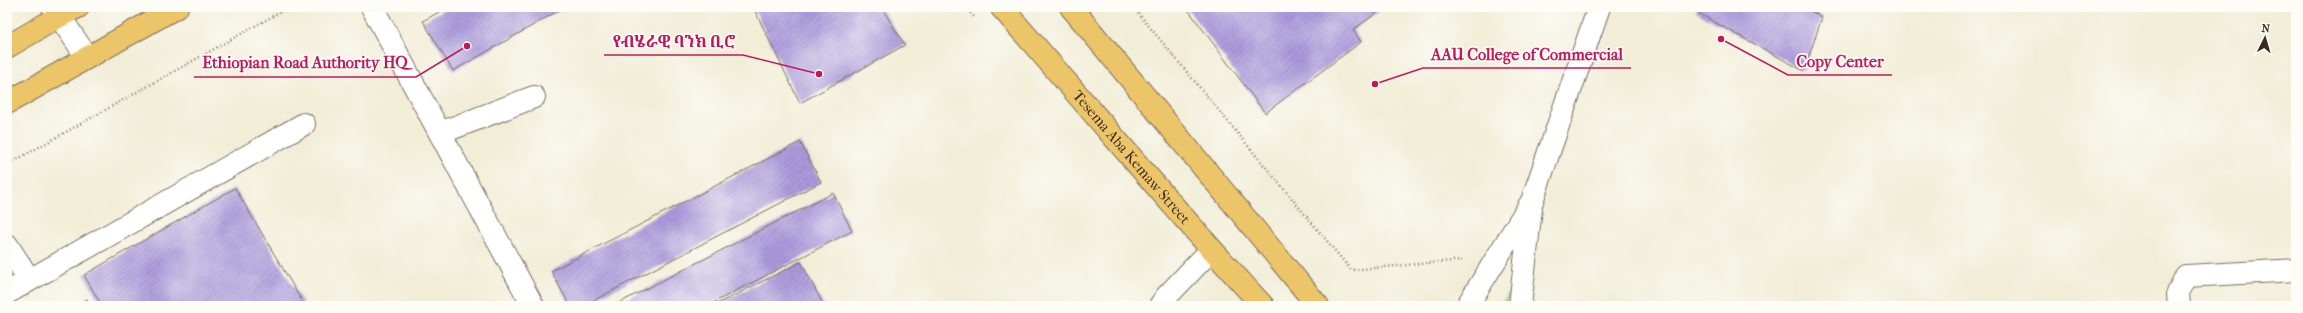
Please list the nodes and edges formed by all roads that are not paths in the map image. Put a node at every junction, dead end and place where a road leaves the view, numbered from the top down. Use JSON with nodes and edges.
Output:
{"nodes":[{"id":1,"x":78,"y":7,"type":"edge"},
{"id":2,"x":177,"y":7,"type":"edge"},
{"id":3,"x":372,"y":7,"type":"edge"},
{"id":4,"x":1000,"y":7,"type":"edge"},
{"id":5,"x":1071,"y":7,"type":"edge"},
{"id":6,"x":1599,"y":7,"type":"edge"},
{"id":7,"x":55,"y":12,"type":"edge"},
{"id":8,"x":7,"y":47,"type":"edge"},
{"id":9,"x":87,"y":58,"type":"junction"},
{"id":10,"x":534,"y":97,"type":"dead end"},
{"id":11,"x":7,"y":102,"type":"edge"},
{"id":12,"x":304,"y":124,"type":"dead end"},
{"id":13,"x":440,"y":133,"type":"junction"},
{"id":14,"x":1532,"y":201,"type":"junction"},
{"id":15,"x":7,"y":245,"type":"edge"},
{"id":16,"x":1211,"y":250,"type":"junction"},
{"id":17,"x":2296,"y":270,"type":"edge"},
{"id":18,"x":29,"y":279,"type":"junction"},
{"id":19,"x":7,"y":293,"type":"edge"},
{"id":20,"x":534,"y":306,"type":"edge"},
{"id":21,"x":1160,"y":306,"type":"edge"},
{"id":22,"x":1263,"y":306,"type":"edge"},
{"id":23,"x":1318,"y":306,"type":"edge"},
{"id":24,"x":1467,"y":306,"type":"edge"},
{"id":25,"x":1520,"y":306,"type":"edge"},
{"id":26,"x":2179,"y":306,"type":"edge"}],
"edges":[{"from":1,"to":7,"type":"main road"},
{"from":2,"to":9,"type":"main road"},
{"from":3,"to":13,"type":"street"},
{"from":4,"to":16,"type":"main road","name":"Tesema Aba Kemaw Street"},
{"from":5,"to":23,"type":"main road"},
{"from":6,"to":14,"type":"street"},
{"from":7,"to":8,"type":"main road"},
{"from":7,"to":9,"type":"street"},
{"from":9,"to":11,"type":"main road"},
{"from":10,"to":13,"type":"street"},
{"from":12,"to":18,"type":"street"},
{"from":13,"to":20,"type":"street"},
{"from":14,"to":24,"type":"street"},
{"from":14,"to":25,"type":"street"},
{"from":15,"to":18,"type":"street"},
{"from":16,"to":21,"type":"street"},
{"from":16,"to":22,"type":"main road","name":"Tesema Aba Kemaw Street"},
{"from":17,"to":26,"type":"street"},
{"from":18,"to":19,"type":"street"}]}
